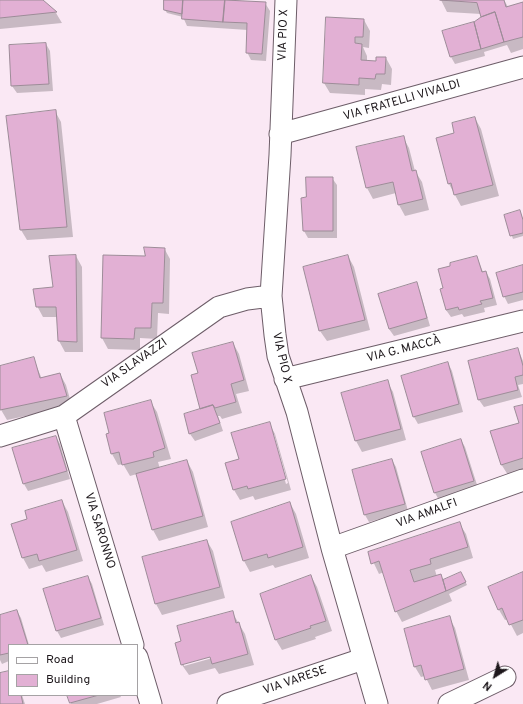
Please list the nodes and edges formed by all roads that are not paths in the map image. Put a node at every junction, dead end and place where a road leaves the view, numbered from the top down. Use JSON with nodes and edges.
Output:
{"nodes":[{"id":1,"x":286,"y":0,"type":"edge"},
{"id":2,"x":523,"y":67,"type":"edge"},
{"id":3,"x":280,"y":134,"type":"junction"},
{"id":4,"x":271,"y":296,"type":"junction"},
{"id":5,"x":523,"y":321,"type":"edge"},
{"id":6,"x":285,"y":379,"type":"junction"},
{"id":7,"x":64,"y":416,"type":"junction"},
{"id":8,"x":0,"y":436,"type":"edge"},
{"id":9,"x":523,"y":480,"type":"edge"},
{"id":10,"x":332,"y":548,"type":"junction"},
{"id":11,"x":133,"y":644,"type":"edge"},
{"id":12,"x":363,"y":658,"type":"junction"},
{"id":13,"x":138,"y":660,"type":"edge"},
{"id":14,"x":505,"y":677,"type":"dead end"},
{"id":15,"x":151,"y":704,"type":"edge"},
{"id":16,"x":228,"y":704,"type":"edge"},
{"id":17,"x":377,"y":704,"type":"edge"},
{"id":18,"x":450,"y":704,"type":"edge"}],
"edges":[{"from":1,"to":3,"type":"street","name":"VIA PIO X"},
{"from":2,"to":3,"type":"street","name":"VIA FRATELLI VIVALDI"},
{"from":3,"to":4,"type":"street","name":"VIA PIO X"},
{"from":4,"to":6,"type":"street","name":"VIA PIO X"},
{"from":4,"to":7,"type":"street","name":"VIA SLAVAZZI"},
{"from":5,"to":6,"type":"street","name":"VIA G. MACCÀ"},
{"from":6,"to":10,"type":"street","name":"VIA PIO X"},
{"from":7,"to":8,"type":"street","name":"VIA SLAVAZZI"},
{"from":7,"to":11,"type":"street","name":"VIA SARONNO"},
{"from":9,"to":10,"type":"street","name":"VIA AMALFI"},
{"from":10,"to":12,"type":"street","name":"VIA PIO X"},
{"from":12,"to":16,"type":"street","name":"VIA VARESE"},
{"from":12,"to":17,"type":"street","name":"VIA PIO X"},
{"from":13,"to":15,"type":"street"},
{"from":14,"to":18,"type":"street"}]}
